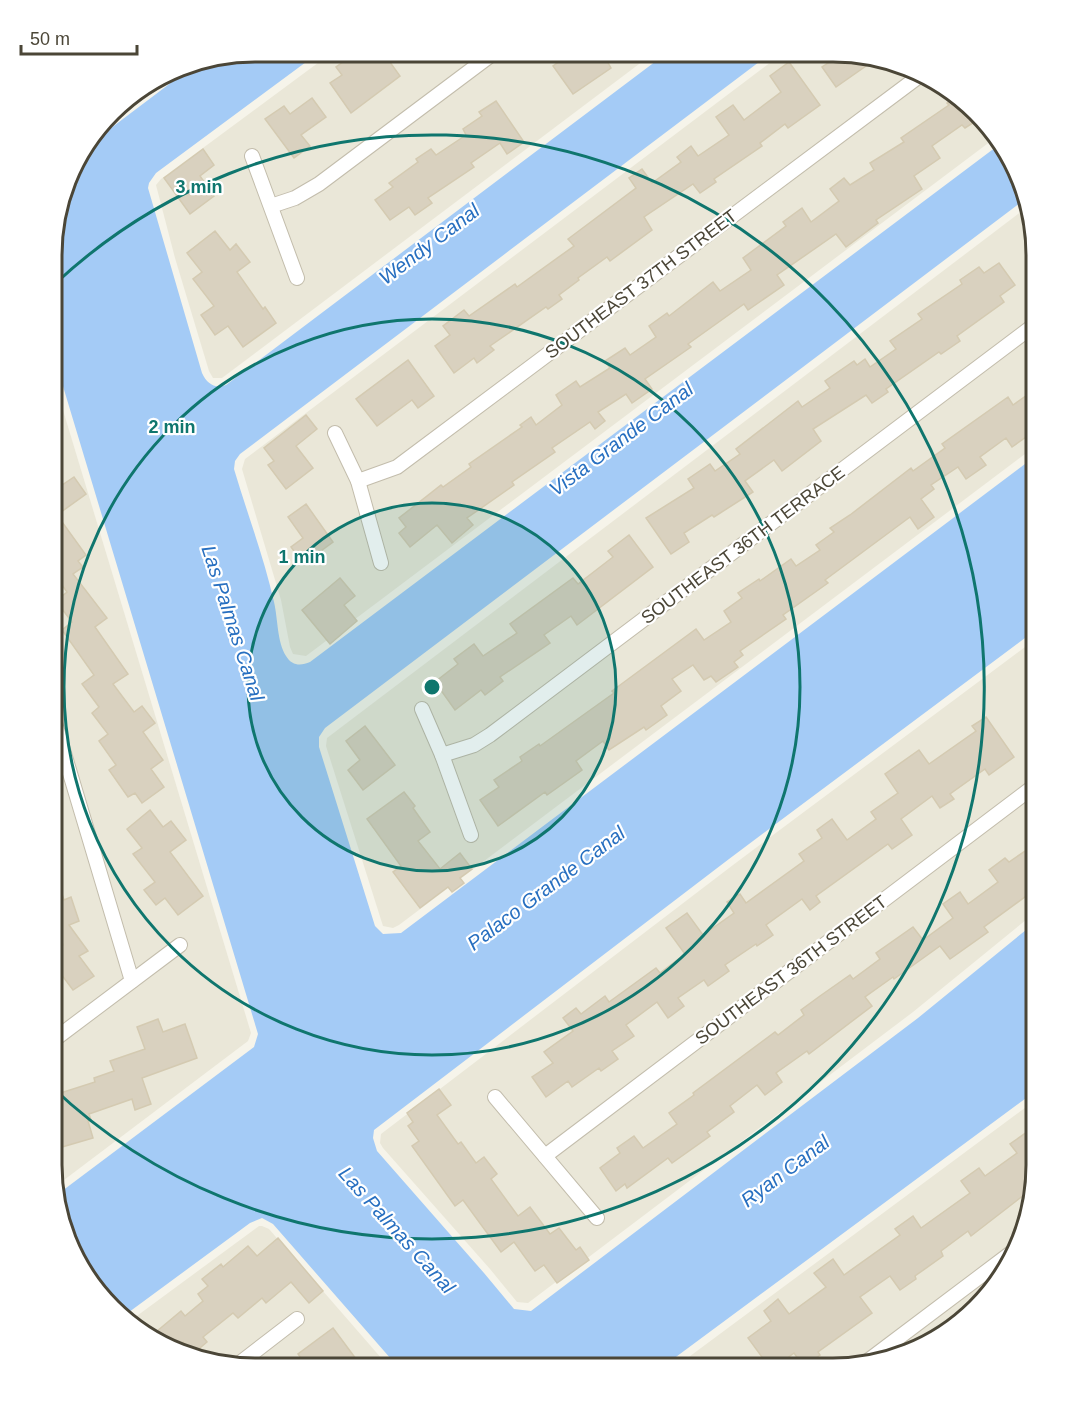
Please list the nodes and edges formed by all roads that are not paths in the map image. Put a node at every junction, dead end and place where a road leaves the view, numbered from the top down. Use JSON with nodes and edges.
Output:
{"nodes":[{"id":1,"x":482,"y":62,"type":"edge"},
{"id":2,"x":915,"y":80,"type":"edge"},
{"id":3,"x":252,"y":156,"type":"dead end"},
{"id":4,"x":271,"y":206,"type":"junction"},
{"id":5,"x":297,"y":278,"type":"dead end"},
{"id":6,"x":1027,"y":332,"type":"edge"},
{"id":7,"x":335,"y":433,"type":"dead end"},
{"id":8,"x":358,"y":481,"type":"junction"},
{"id":9,"x":381,"y":563,"type":"dead end"},
{"id":10,"x":422,"y":709,"type":"dead end"},
{"id":11,"x":62,"y":746,"type":"edge"},
{"id":12,"x":442,"y":755,"type":"junction"},
{"id":13,"x":1026,"y":792,"type":"edge"},
{"id":14,"x":471,"y":836,"type":"dead end"},
{"id":15,"x":180,"y":945,"type":"dead end"},
{"id":16,"x":132,"y":981,"type":"junction"},
{"id":17,"x":62,"y":1034,"type":"edge"},
{"id":18,"x":495,"y":1097,"type":"dead end"},
{"id":19,"x":545,"y":1156,"type":"junction"},
{"id":20,"x":597,"y":1218,"type":"dead end"},
{"id":21,"x":1001,"y":1261,"type":"edge"},
{"id":22,"x":297,"y":1319,"type":"dead end"},
{"id":23,"x":880,"y":1352,"type":"edge"},
{"id":24,"x":256,"y":1358,"type":"edge"}],
"edges":[{"from":1,"to":4,"type":"street"},
{"from":2,"to":8,"type":"street","name":"SOUTHEAST 37TH STREET"},
{"from":3,"to":4,"type":"street"},
{"from":4,"to":5,"type":"street"},
{"from":6,"to":12,"type":"street","name":"SOUTHEAST 36TH TERRACE"},
{"from":7,"to":8,"type":"street"},
{"from":8,"to":9,"type":"street"},
{"from":10,"to":12,"type":"street"},
{"from":11,"to":16,"type":"street"},
{"from":12,"to":14,"type":"street"},
{"from":13,"to":19,"type":"street","name":"SOUTHEAST 36TH STREET"},
{"from":15,"to":16,"type":"street"},
{"from":16,"to":17,"type":"street"},
{"from":18,"to":19,"type":"street"},
{"from":19,"to":20,"type":"street"},
{"from":21,"to":23,"type":"street"},
{"from":22,"to":24,"type":"street"}]}
